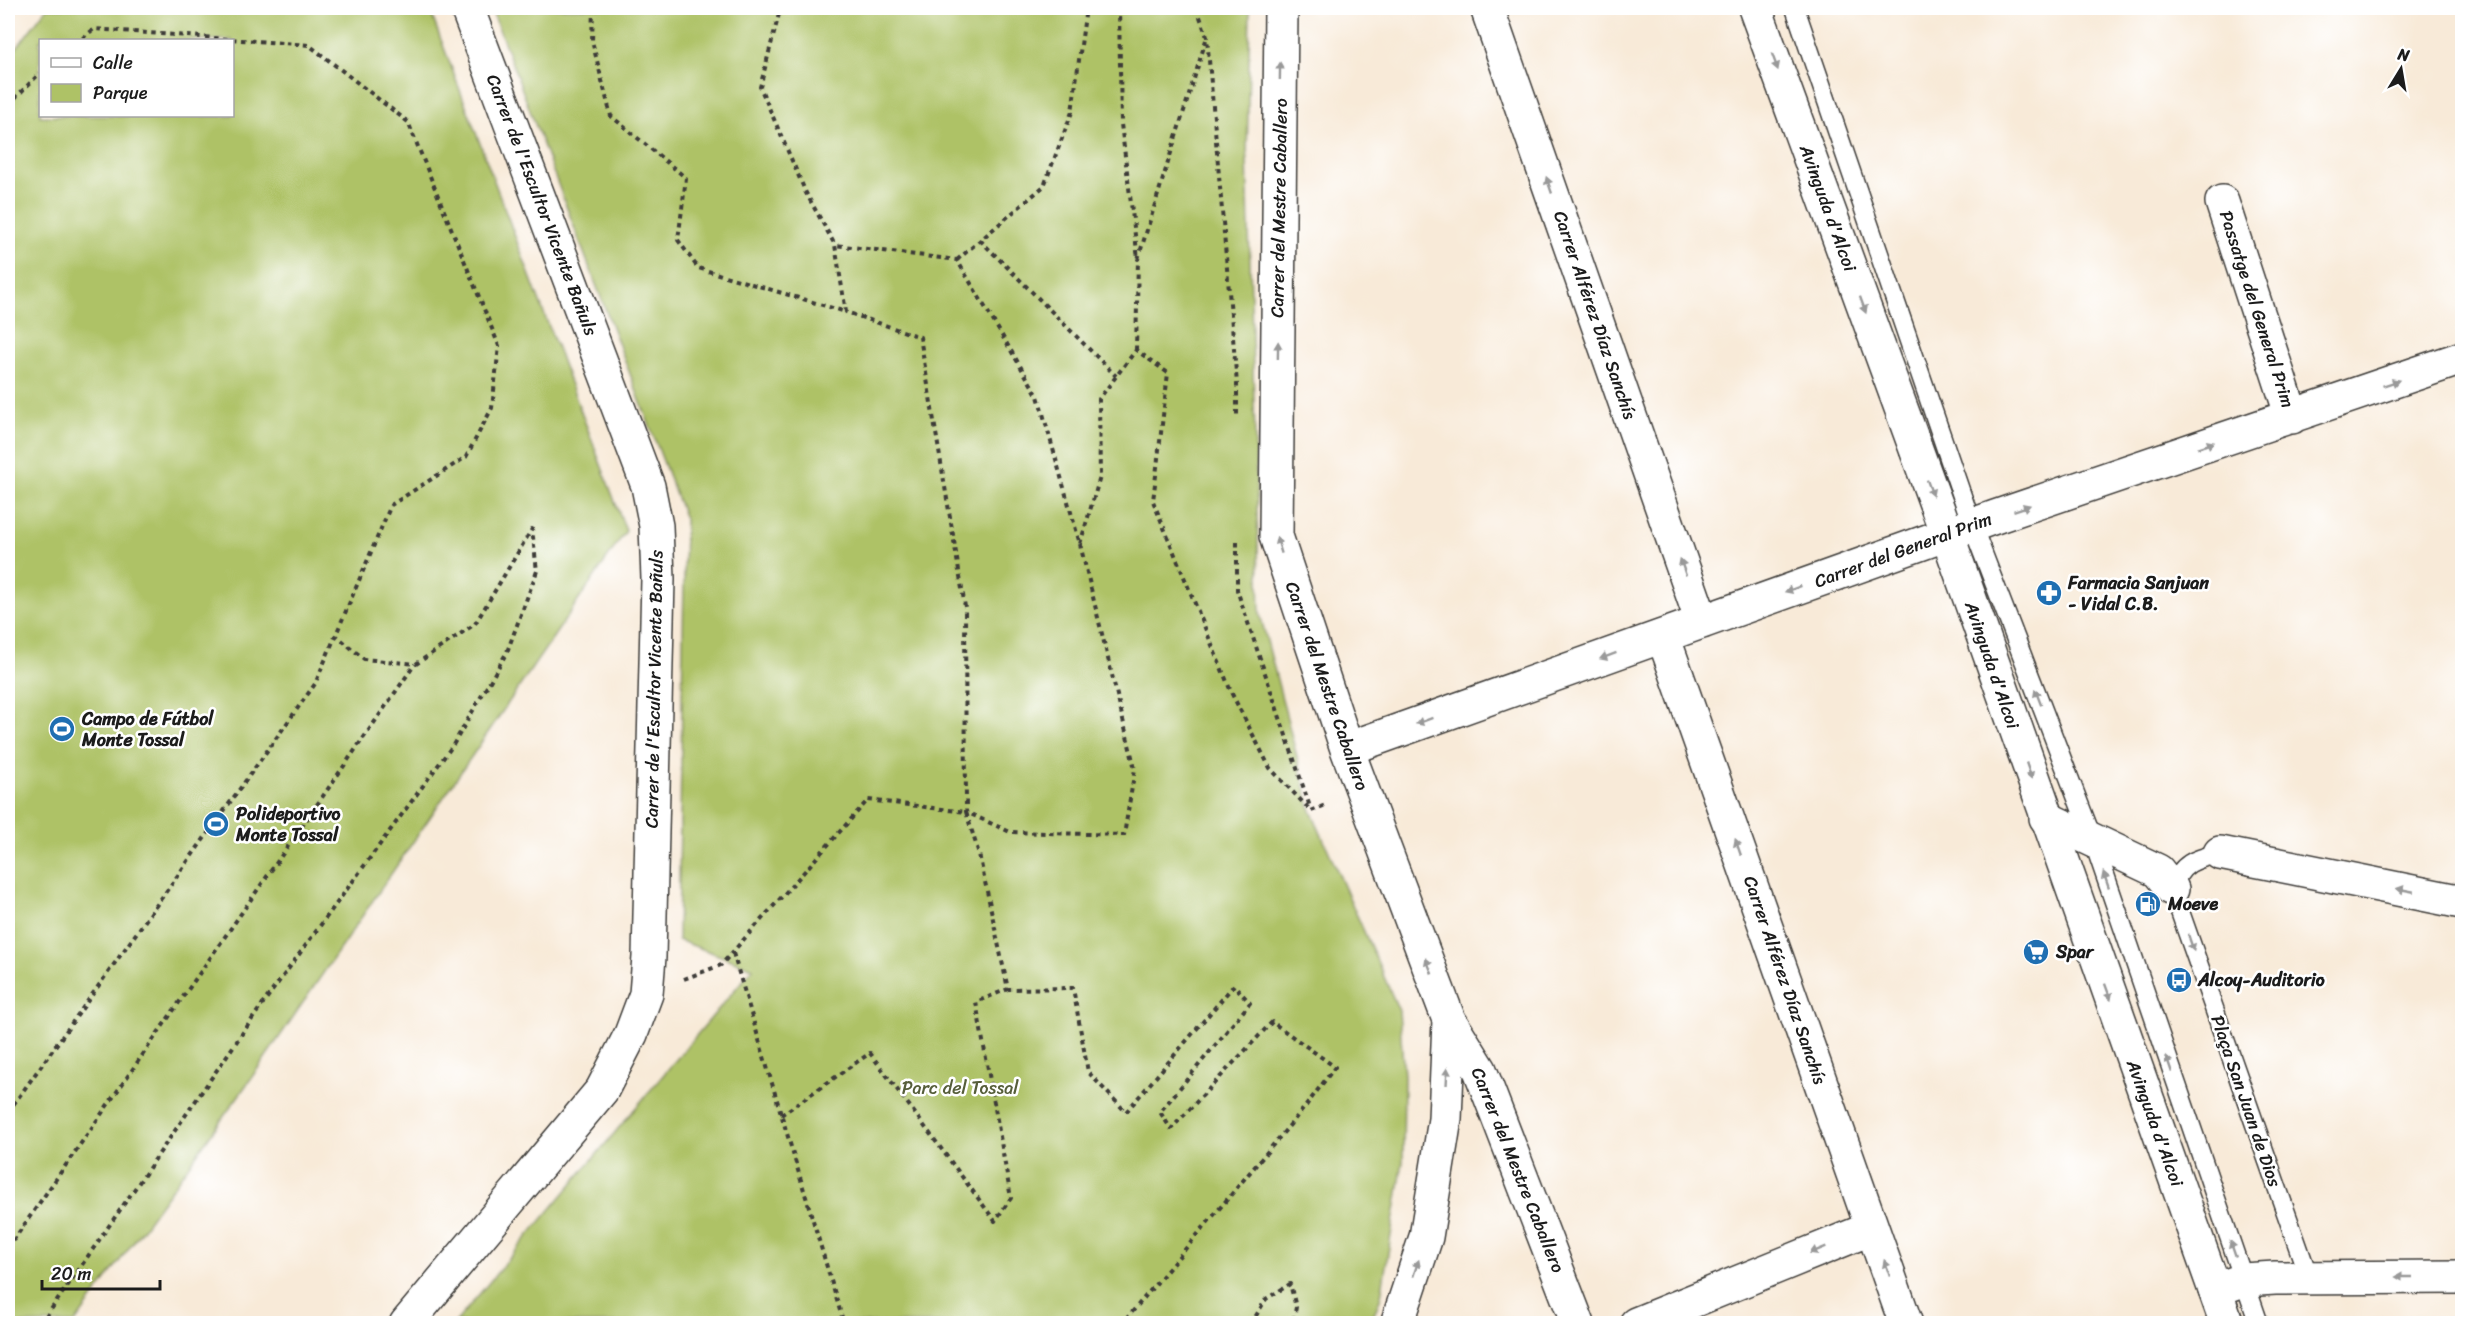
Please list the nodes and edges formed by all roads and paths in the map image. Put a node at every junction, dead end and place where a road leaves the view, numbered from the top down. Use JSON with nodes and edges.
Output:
{"nodes":[{"id":1,"x":467,"y":8,"type":"edge"},
{"id":2,"x":593,"y":8,"type":"edge"},
{"id":3,"x":774,"y":8,"type":"edge"},
{"id":4,"x":787,"y":8,"type":"edge"},
{"id":5,"x":1086,"y":8,"type":"edge"},
{"id":6,"x":1119,"y":8,"type":"edge"},
{"id":7,"x":1197,"y":8,"type":"edge"},
{"id":8,"x":1281,"y":8,"type":"edge"},
{"id":9,"x":1487,"y":8,"type":"edge"},
{"id":10,"x":1755,"y":8,"type":"edge"},
{"id":11,"x":1795,"y":8,"type":"edge"},
{"id":12,"x":779,"y":14,"type":"junction"},
{"id":13,"x":81,"y":39,"type":"edge"},
{"id":14,"x":228,"y":39,"type":"edge"},
{"id":15,"x":234,"y":39,"type":"edge"},
{"id":16,"x":39,"y":74,"type":"edge"},
{"id":17,"x":8,"y":105,"type":"edge"},
{"id":18,"x":2222,"y":202,"type":"dead end"},
{"id":19,"x":980,"y":240,"type":"junction"},
{"id":20,"x":835,"y":245,"type":"junction"},
{"id":21,"x":1138,"y":259,"type":"junction"},
{"id":22,"x":957,"y":260,"type":"junction"},
{"id":23,"x":846,"y":312,"type":"junction"},
{"id":24,"x":1136,"y":350,"type":"junction"},
{"id":25,"x":2463,"y":358,"type":"edge"},
{"id":26,"x":1116,"y":376,"type":"junction"},
{"id":27,"x":2292,"y":417,"type":"junction"},
{"id":28,"x":1959,"y":530,"type":"junction"},
{"id":29,"x":1080,"y":544,"type":"junction"},
{"id":30,"x":1702,"y":622,"type":"junction"},
{"id":31,"x":337,"y":636,"type":"junction"},
{"id":32,"x":1663,"y":636,"type":"junction"},
{"id":33,"x":416,"y":664,"type":"junction"},
{"id":34,"x":1347,"y":749,"type":"junction"},
{"id":35,"x":1363,"y":791,"type":"junction"},
{"id":36,"x":966,"y":813,"type":"junction"},
{"id":37,"x":2046,"y":818,"type":"junction"},
{"id":38,"x":2093,"y":840,"type":"junction"},
{"id":39,"x":2220,"y":853,"type":"joint"},
{"id":40,"x":2172,"y":889,"type":"junction"},
{"id":41,"x":2463,"y":902,"type":"edge"},
{"id":42,"x":733,"y":952,"type":"junction"},
{"id":43,"x":1008,"y":988,"type":"junction"},
{"id":44,"x":646,"y":994,"type":"junction"},
{"id":45,"x":1449,"y":1020,"type":"junction"},
{"id":46,"x":8,"y":1112,"type":"edge"},
{"id":47,"x":781,"y":1115,"type":"junction"},
{"id":48,"x":1872,"y":1228,"type":"junction"},
{"id":49,"x":8,"y":1248,"type":"edge"},
{"id":50,"x":2463,"y":1277,"type":"edge"},
{"id":51,"x":2309,"y":1278,"type":"junction"},
{"id":52,"x":2229,"y":1285,"type":"junction"},
{"id":53,"x":41,"y":1323,"type":"edge"},
{"id":54,"x":406,"y":1323,"type":"edge"},
{"id":55,"x":844,"y":1323,"type":"edge"},
{"id":56,"x":1122,"y":1323,"type":"edge"},
{"id":57,"x":1251,"y":1323,"type":"edge"},
{"id":58,"x":1293,"y":1323,"type":"edge"},
{"id":59,"x":1397,"y":1323,"type":"edge"},
{"id":60,"x":1578,"y":1323,"type":"edge"},
{"id":61,"x":1636,"y":1323,"type":"edge"},
{"id":62,"x":1906,"y":1323,"type":"edge"},
{"id":63,"x":2227,"y":1323,"type":"edge"},
{"id":64,"x":2259,"y":1323,"type":"edge"}],
"edges":[{"from":1,"to":44,"type":"street","name":"Carrer de l'Escultor Vicente Bañuls"},
{"from":2,"to":23,"type":"path"},
{"from":3,"to":12,"type":"path"},
{"from":4,"to":12,"type":"path"},
{"from":5,"to":19,"type":"path"},
{"from":6,"to":21,"type":"path"},
{"from":7,"to":21,"type":"path"},
{"from":34,"to":8,"type":"street","name":"Carrer del Mestre Caballero","one_way":true},
{"from":30,"to":9,"type":"street","name":"Carrer Alférez Díaz Sanchís","one_way":true},
{"from":10,"to":28,"type":"street","name":"Avinguda d'Alcoi","one_way":true},
{"from":11,"to":28,"type":"lane","name":"Avinguda d'Alcoi"},
{"from":12,"to":20,"type":"path"},
{"from":13,"to":14,"type":"path"},
{"from":15,"to":31,"type":"path"},
{"from":16,"to":17,"type":"path"},
{"from":18,"to":27,"type":"street","name":"Passatge del General Prim"},
{"from":19,"to":22,"type":"path"},
{"from":19,"to":26,"type":"path"},
{"from":20,"to":22,"type":"path"},
{"from":20,"to":23,"type":"path"},
{"from":21,"to":24,"type":"path"},
{"from":22,"to":29,"type":"path"},
{"from":23,"to":36,"type":"path"},
{"from":24,"to":26,"type":"path"},
{"from":24,"to":35,"type":"path"},
{"from":27,"to":25,"type":"street","name":"Carrer del General Prim","one_way":true},
{"from":26,"to":29,"type":"path"},
{"from":28,"to":27,"type":"street","name":"Carrer del General Prim","one_way":true},
{"from":28,"to":30,"type":"street","name":"Carrer del General Prim","one_way":true},
{"from":28,"to":37,"type":"street","name":"Avinguda d'Alcoi","one_way":true},
{"from":38,"to":28,"type":"lane","name":"Avinguda d'Alcoi","one_way":true},
{"from":29,"to":36,"type":"path"},
{"from":30,"to":32,"type":"street","name":"Carrer del General Prim"},
{"from":31,"to":33,"type":"path"},
{"from":31,"to":46,"type":"path"},
{"from":32,"to":34,"type":"street","name":"Carrer del General Prim","one_way":true},
{"from":48,"to":32,"type":"street","name":"Carrer Alférez Díaz Sanchís","one_way":true},
{"from":33,"to":49,"type":"path"},
{"from":33,"to":53,"type":"path"},
{"from":34,"to":35,"type":"street","name":"Carrer del Mestre Caballero"},
{"from":45,"to":35,"type":"street","name":"Carrer del Mestre Caballero","one_way":true},
{"from":36,"to":42,"type":"path"},
{"from":36,"to":43,"type":"path"},
{"from":37,"to":38,"type":"street","name":"Plaça San Juan de Dios"},
{"from":37,"to":52,"type":"street","name":"Avinguda d'Alcoi","one_way":true},
{"from":38,"to":40,"type":"street","name":"Plaça San Juan de Dios"},
{"from":52,"to":38,"type":"lane","name":"Avinguda d'Alcoi","one_way":true},
{"from":39,"to":40,"type":"lane"},
{"from":41,"to":39,"type":"street","one_way":true},
{"from":40,"to":51,"type":"lane","name":"Plaça San Juan de Dios","one_way":true},
{"from":42,"to":44,"type":"path"},
{"from":42,"to":47,"type":"path"},
{"from":43,"to":47,"type":"path"},
{"from":43,"to":56,"type":"path"},
{"from":44,"to":54,"type":"street","name":"Carrer de l'Escultor Vicente Bañuls"},
{"from":59,"to":45,"type":"street","one_way":true},
{"from":45,"to":60,"type":"street","name":"Carrer del Mestre Caballero"},
{"from":47,"to":55,"type":"path"},
{"from":48,"to":61,"type":"street","one_way":true},
{"from":62,"to":48,"type":"street","name":"Carrer Alférez Díaz Sanchís","one_way":true},
{"from":50,"to":51,"type":"street","one_way":true},
{"from":51,"to":52,"type":"street"},
{"from":52,"to":63,"type":"street","name":"Avinguda d'Alcoi"},
{"from":52,"to":64,"type":"lane","name":"Avinguda d'Alcoi"},
{"from":57,"to":58,"type":"path"}]}
